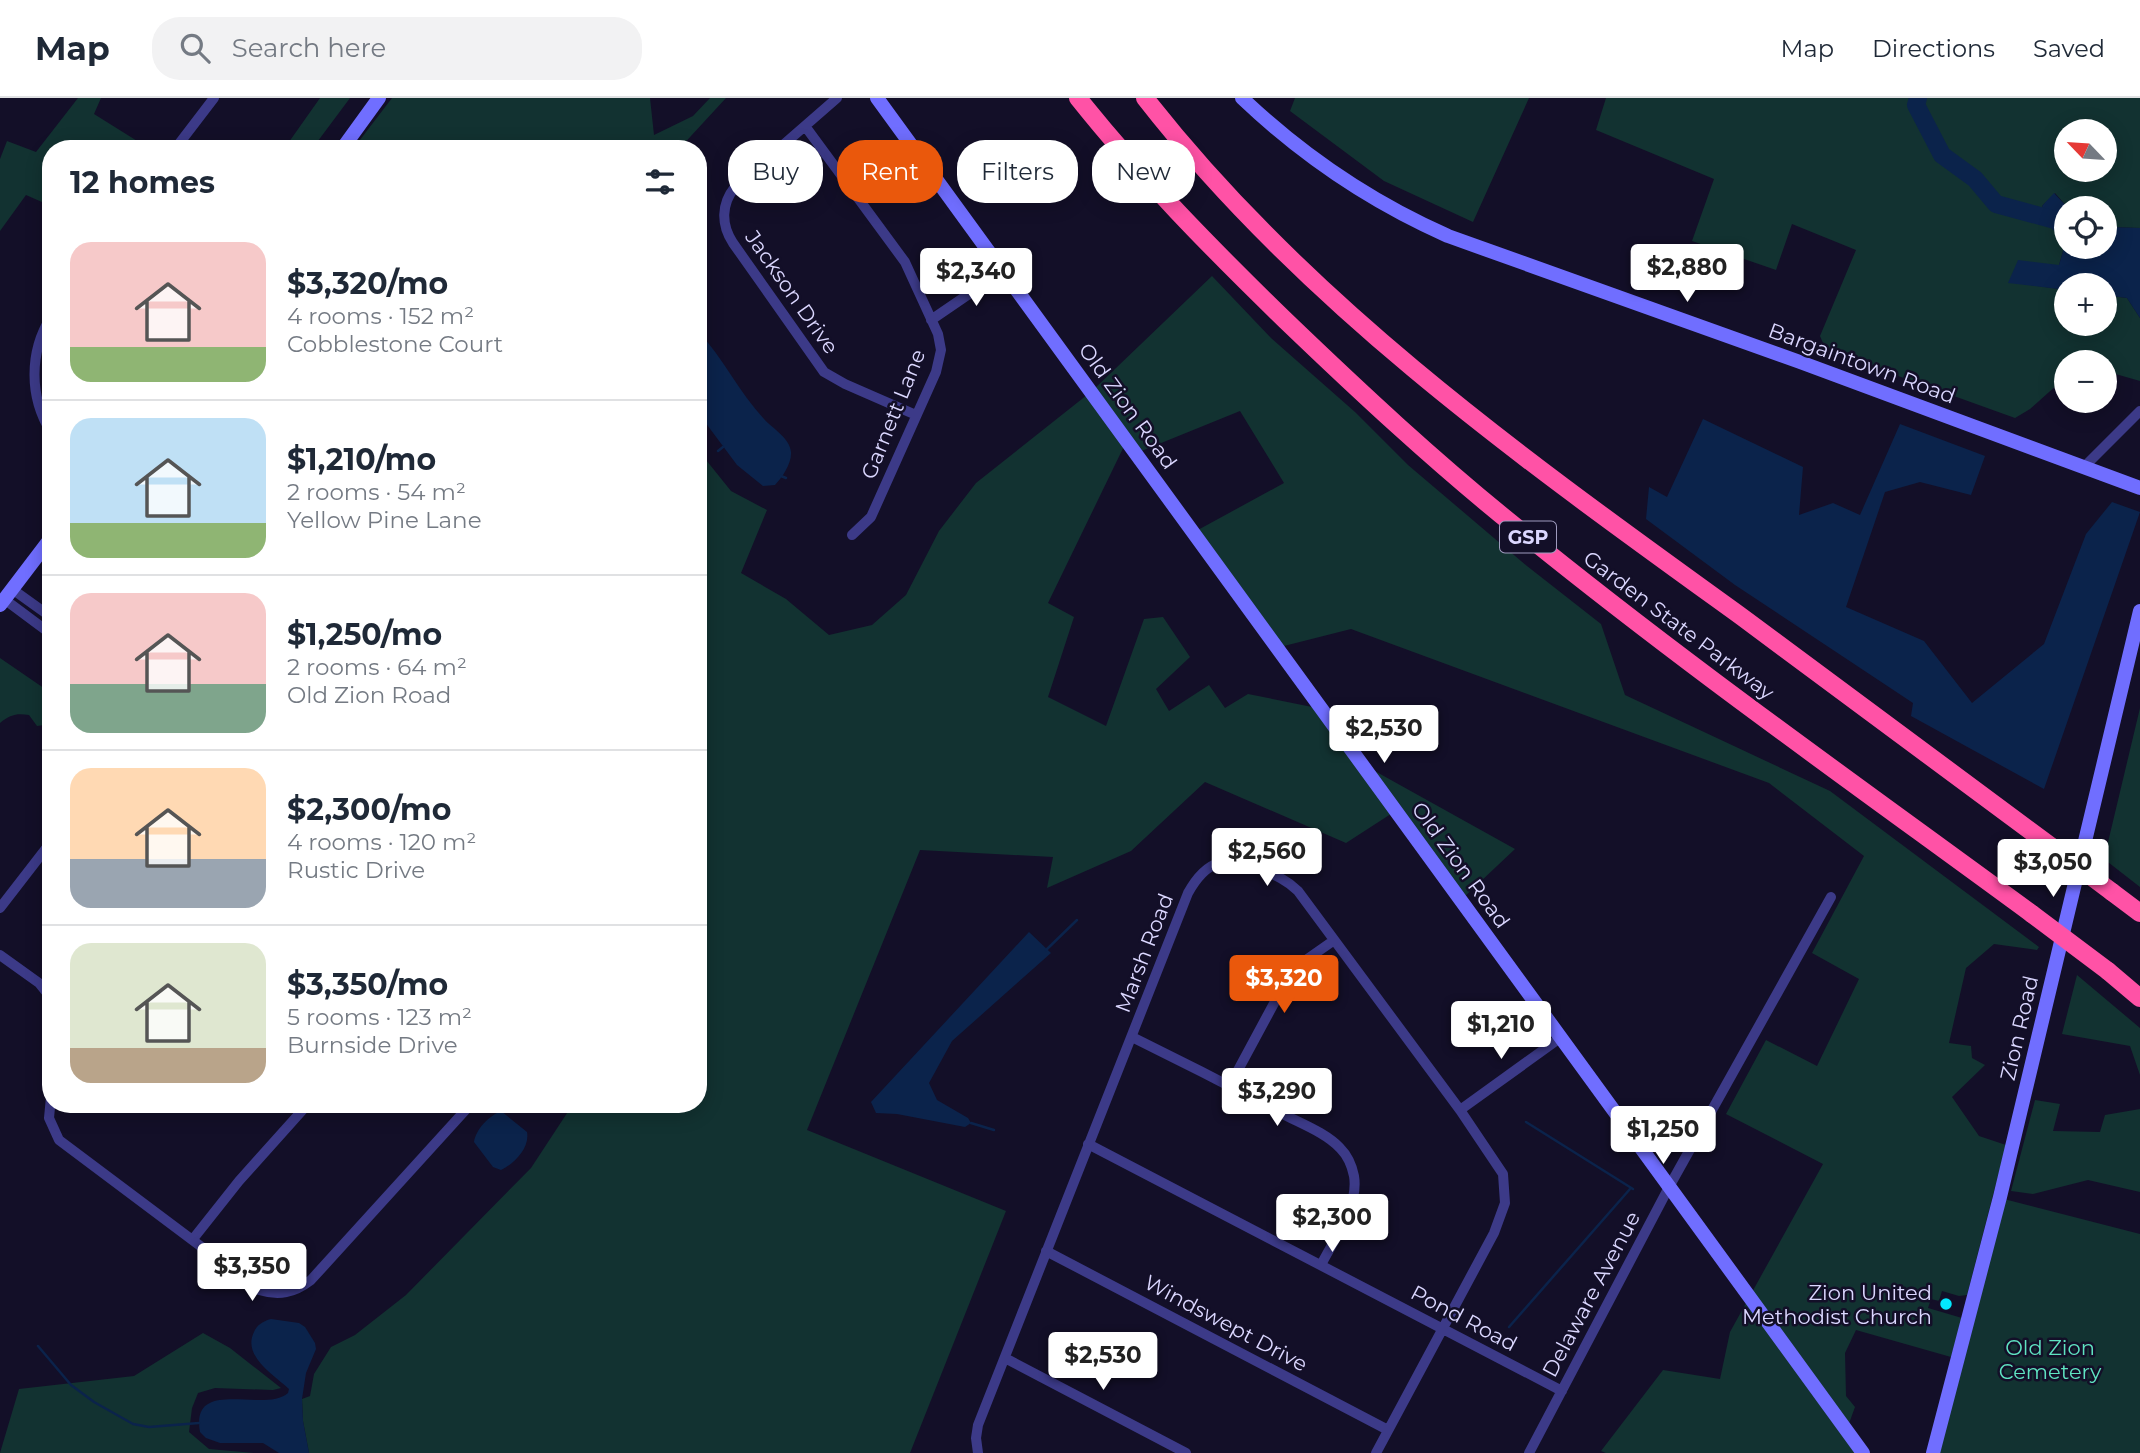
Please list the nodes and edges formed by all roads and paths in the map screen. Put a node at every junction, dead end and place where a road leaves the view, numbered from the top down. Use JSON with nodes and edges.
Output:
{"nodes":[{"id":1,"x":214,"y":98,"type":"edge"},
{"id":2,"x":379,"y":98,"type":"edge"},
{"id":3,"x":837,"y":98,"type":"edge"},
{"id":4,"x":877,"y":98,"type":"edge"},
{"id":5,"x":1078,"y":98,"type":"edge"},
{"id":6,"x":1145,"y":98,"type":"edge"},
{"id":7,"x":1242,"y":98,"type":"edge"},
{"id":8,"x":805,"y":126,"type":"junction"},
{"id":9,"x":182,"y":140,"type":"edge"},
{"id":10,"x":349,"y":140,"type":"edge"},
{"id":11,"x":1004,"y":270,"type":"junction"},
{"id":12,"x":931,"y":320,"type":"junction"},
{"id":13,"x":42,"y":336,"type":"edge"},
{"id":14,"x":2140,"y":411,"type":"edge"},
{"id":15,"x":42,"y":413,"type":"edge"},
{"id":16,"x":916,"y":415,"type":"junction"},
{"id":17,"x":2084,"y":467,"type":"junction"},
{"id":18,"x":2140,"y":488,"type":"edge"},
{"id":19,"x":852,"y":535,"type":"dead end"},
{"id":20,"x":42,"y":550,"type":"edge"},
{"id":21,"x":6,"y":598,"type":"edge"},
{"id":22,"x":2140,"y":611,"type":"edge"},
{"id":23,"x":42,"y":613,"type":"edge"},
{"id":24,"x":42,"y":627,"type":"edge"},
{"id":25,"x":42,"y":854,"type":"edge"},
{"id":26,"x":1831,"y":897,"type":"dead end"},
{"id":27,"x":0,"y":908,"type":"edge"},
{"id":28,"x":2140,"y":913,"type":"edge"},
{"id":29,"x":1333,"y":941,"type":"junction"},
{"id":30,"x":0,"y":955,"type":"edge"},
{"id":31,"x":42,"y":988,"type":"edge"},
{"id":32,"x":2140,"y":998,"type":"edge"},
{"id":33,"x":1132,"y":1037,"type":"junction"},
{"id":34,"x":1560,"y":1038,"type":"junction"},
{"id":35,"x":1230,"y":1086,"type":"junction"},
{"id":36,"x":1460,"y":1110,"type":"junction"},
{"id":37,"x":49,"y":1113,"type":"edge"},
{"id":38,"x":300,"y":1113,"type":"edge"},
{"id":39,"x":463,"y":1113,"type":"edge"},
{"id":40,"x":1088,"y":1144,"type":"junction"},
{"id":41,"x":1669,"y":1187,"type":"junction"},
{"id":42,"x":193,"y":1239,"type":"junction"},
{"id":43,"x":1046,"y":1251,"type":"junction"},
{"id":44,"x":1321,"y":1265,"type":"junction"},
{"id":45,"x":1442,"y":1328,"type":"junction"},
{"id":46,"x":1005,"y":1358,"type":"junction"},
{"id":47,"x":1562,"y":1391,"type":"junction"},
{"id":48,"x":1388,"y":1430,"type":"junction"},
{"id":49,"x":978,"y":1453,"type":"edge"},
{"id":50,"x":1186,"y":1453,"type":"edge"},
{"id":51,"x":1376,"y":1453,"type":"edge"},
{"id":52,"x":1529,"y":1453,"type":"edge"},
{"id":53,"x":1863,"y":1453,"type":"edge"},
{"id":54,"x":1933,"y":1453,"type":"edge"}],
"edges":[{"from":1,"to":9,"type":"street"},
{"from":2,"to":10,"type":"street"},
{"from":3,"to":8,"type":"street","name":"Jackson Drive"},
{"from":4,"to":11,"type":"street","name":"Old Zion Road"},
{"from":5,"to":32,"type":"highway","name":"Garden State Parkway","number":"GSP","bridge":true},
{"from":6,"to":28,"type":"highway","name":"Garden State Parkway","bridge":true},
{"from":7,"to":17,"type":"street","name":"Bargaintown Road"},
{"from":8,"to":12,"type":"street","name":"Garnett Lane"},
{"from":8,"to":16,"type":"street","name":"Jackson Drive"},
{"from":11,"to":12,"type":"street"},
{"from":11,"to":34,"type":"street","name":"Old Zion Road"},
{"from":12,"to":16,"type":"street","name":"Garnett Lane"},
{"from":13,"to":15,"type":"street"},
{"from":14,"to":17,"type":"street"},
{"from":16,"to":19,"type":"street","name":"Garnett Lane"},
{"from":17,"to":18,"type":"street","name":"Bargaintown Road"},
{"from":20,"to":21,"type":"street"},
{"from":21,"to":23,"type":"street"},
{"from":21,"to":24,"type":"street"},
{"from":22,"to":54,"type":"street","name":"Zion Road"},
{"from":25,"to":27,"type":"street"},
{"from":26,"to":41,"type":"street","name":"Delaware Avenue"},
{"from":29,"to":33,"type":"street","name":"Marsh Road"},
{"from":29,"to":35,"type":"street"},
{"from":29,"to":36,"type":"street","name":"Marsh Road"},
{"from":30,"to":31,"type":"street"},
{"from":33,"to":35,"type":"street"},
{"from":33,"to":40,"type":"street","name":"Marsh Road"},
{"from":34,"to":36,"type":"street"},
{"from":34,"to":41,"type":"street","name":"Old Zion Road"},
{"from":35,"to":44,"type":"street"},
{"from":36,"to":45,"type":"street","name":"Marsh Road"},
{"from":37,"to":42,"type":"street"},
{"from":38,"to":42,"type":"street"},
{"from":39,"to":42,"type":"street"},
{"from":40,"to":43,"type":"street","name":"Marsh Road"},
{"from":40,"to":44,"type":"street","name":"Pond Road"},
{"from":41,"to":47,"type":"street","name":"Delaware Avenue"},
{"from":41,"to":53,"type":"street","name":"Old Zion Road"},
{"from":43,"to":46,"type":"street","name":"Marsh Road"},
{"from":43,"to":48,"type":"street","name":"Windswept Drive"},
{"from":44,"to":45,"type":"street","name":"Pond Road"},
{"from":45,"to":47,"type":"street","name":"Pond Road"},
{"from":45,"to":48,"type":"street","name":"Marsh Road"},
{"from":46,"to":49,"type":"street","name":"Marsh Road"},
{"from":46,"to":50,"type":"street"},
{"from":47,"to":52,"type":"street","name":"Delaware Avenue"},
{"from":48,"to":51,"type":"street","name":"Marsh Road"}]}
